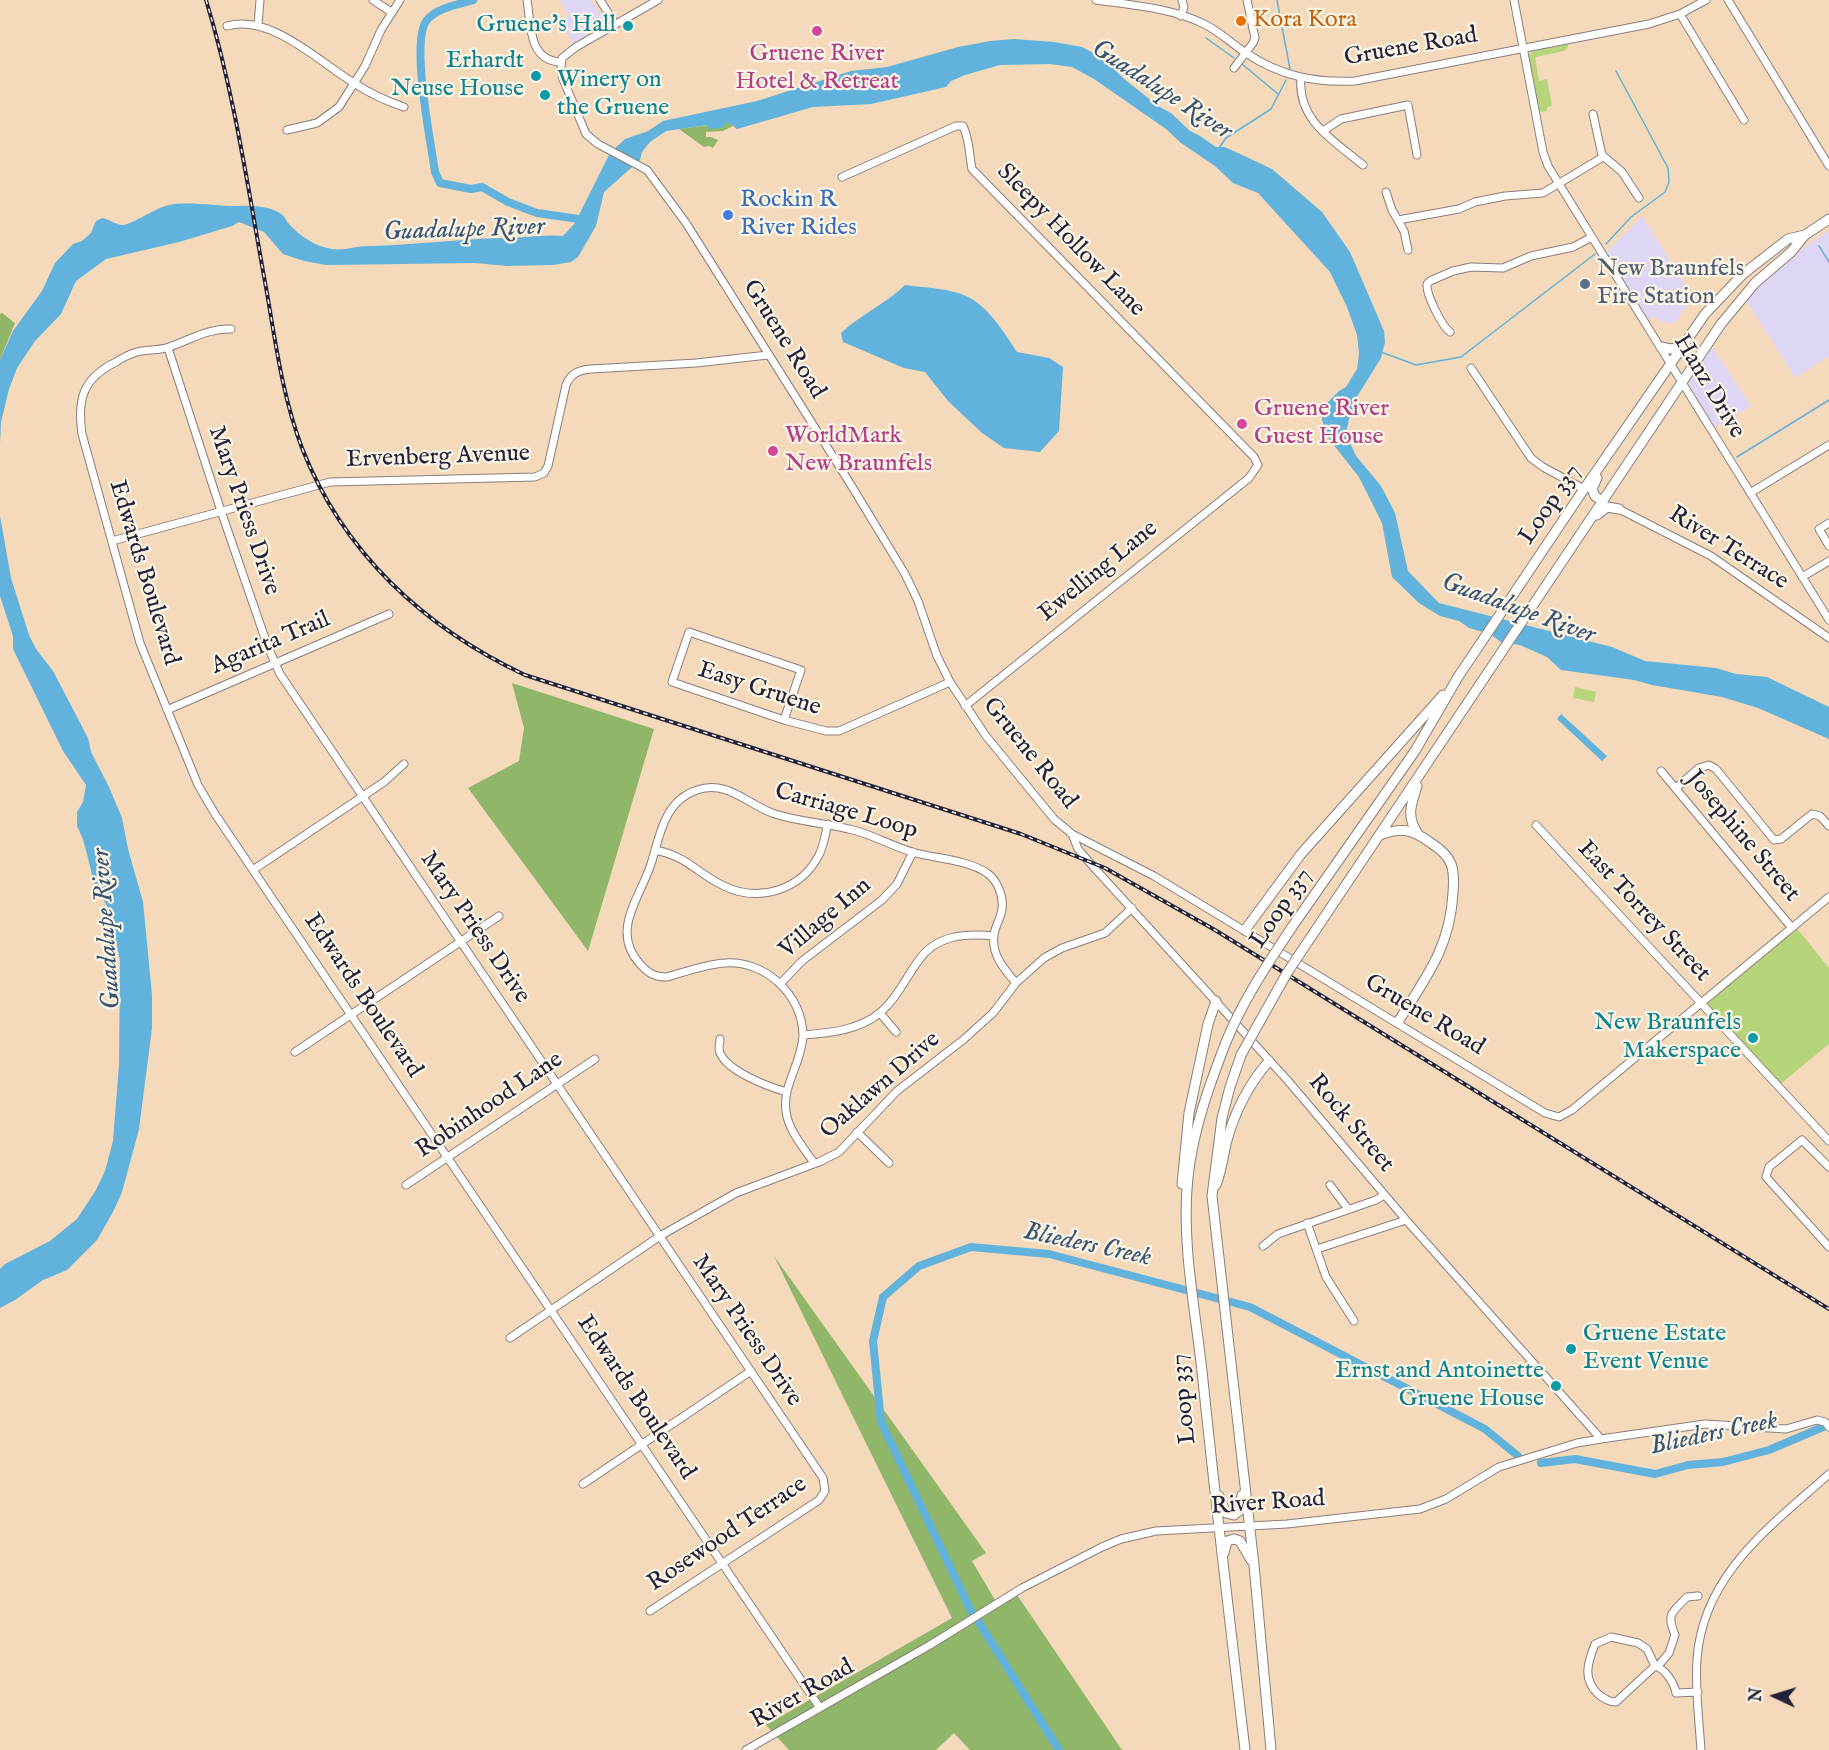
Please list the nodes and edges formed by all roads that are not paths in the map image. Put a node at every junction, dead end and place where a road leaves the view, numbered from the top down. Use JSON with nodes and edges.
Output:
{"nodes":[{"id":1,"x":260,"y":0,"type":"edge"},
{"id":2,"x":373,"y":0,"type":"edge"},
{"id":3,"x":400,"y":0,"type":"edge"},
{"id":4,"x":527,"y":0,"type":"edge"},
{"id":5,"x":600,"y":0,"type":"edge"},
{"id":6,"x":658,"y":0,"type":"edge"},
{"id":7,"x":1096,"y":0,"type":"edge"},
{"id":8,"x":1182,"y":0,"type":"edge"},
{"id":9,"x":1247,"y":0,"type":"edge"},
{"id":10,"x":1514,"y":0,"type":"edge"},
{"id":11,"x":1706,"y":0,"type":"edge"},
{"id":12,"x":1728,"y":0,"type":"edge"},
{"id":13,"x":1139,"y":3,"type":"edge"},
{"id":14,"x":391,"y":12,"type":"junction"},
{"id":15,"x":1680,"y":14,"type":"junction"},
{"id":16,"x":1181,"y":16,"type":"junction"},
{"id":17,"x":615,"y":24,"type":"junction"},
{"id":18,"x":258,"y":25,"type":"junction"},
{"id":19,"x":227,"y":26,"type":"dead end"},
{"id":20,"x":1523,"y":47,"type":"junction"},
{"id":21,"x":1246,"y":53,"type":"junction"},
{"id":22,"x":560,"y":62,"type":"junction"},
{"id":23,"x":1233,"y":68,"type":"dead end"},
{"id":24,"x":1301,"y":78,"type":"junction"},
{"id":25,"x":354,"y":84,"type":"junction"},
{"id":26,"x":404,"y":107,"type":"dead end"},
{"id":27,"x":1593,"y":114,"type":"dead end"},
{"id":28,"x":1744,"y":120,"type":"dead end"},
{"id":29,"x":287,"y":130,"type":"dead end"},
{"id":30,"x":1323,"y":131,"type":"junction"},
{"id":31,"x":1417,"y":154,"type":"dead end"},
{"id":32,"x":1603,"y":157,"type":"junction"},
{"id":33,"x":1363,"y":165,"type":"dead end"},
{"id":34,"x":1829,"y":166,"type":"edge"},
{"id":35,"x":842,"y":177,"type":"dead end"},
{"id":36,"x":1560,"y":184,"type":"junction"},
{"id":37,"x":1386,"y":192,"type":"dead end"},
{"id":38,"x":1639,"y":198,"type":"dead end"},
{"id":39,"x":1829,"y":219,"type":"edge"},
{"id":40,"x":1398,"y":220,"type":"junction"},
{"id":41,"x":1805,"y":235,"type":"junction"},
{"id":42,"x":1592,"y":237,"type":"junction"},
{"id":43,"x":1408,"y":250,"type":"dead end"},
{"id":44,"x":231,"y":329,"type":"dead end"},
{"id":45,"x":1450,"y":332,"type":"dead end"},
{"id":46,"x":1682,"y":346,"type":"junction"},
{"id":47,"x":1661,"y":347,"type":"junction"},
{"id":48,"x":168,"y":348,"type":"junction"},
{"id":49,"x":768,"y":356,"type":"junction"},
{"id":50,"x":1671,"y":363,"type":"junction"},
{"id":51,"x":1471,"y":368,"type":"dead end"},
{"id":52,"x":1682,"y":384,"type":"junction"},
{"id":53,"x":1620,"y":438,"type":"junction"},
{"id":54,"x":1829,"y":445,"type":"edge"},
{"id":55,"x":1258,"y":468,"type":"joint"},
{"id":56,"x":1584,"y":489,"type":"junction"},
{"id":57,"x":1610,"y":490,"type":"junction"},
{"id":58,"x":1750,"y":493,"type":"junction"},
{"id":59,"x":1603,"y":502,"type":"junction"},
{"id":60,"x":1619,"y":509,"type":"junction"},
{"id":61,"x":221,"y":511,"type":"junction"},
{"id":62,"x":1829,"y":523,"type":"edge"},
{"id":63,"x":112,"y":541,"type":"junction"},
{"id":64,"x":1829,"y":546,"type":"edge"},
{"id":65,"x":1570,"y":549,"type":"junction"},
{"id":66,"x":1829,"y":561,"type":"edge"},
{"id":67,"x":1802,"y":577,"type":"junction"},
{"id":68,"x":390,"y":614,"type":"dead end"},
{"id":69,"x":1829,"y":620,"type":"edge"},
{"id":70,"x":1829,"y":638,"type":"edge"},
{"id":71,"x":276,"y":664,"type":"junction"},
{"id":72,"x":1458,"y":677,"type":"junction"},
{"id":73,"x":950,"y":682,"type":"junction"},
{"id":74,"x":965,"y":706,"type":"junction"},
{"id":75,"x":167,"y":710,"type":"junction"},
{"id":76,"x":784,"y":720,"type":"junction"},
{"id":77,"x":404,"y":764,"type":"dead end"},
{"id":78,"x":1661,"y":771,"type":"dead end"},
{"id":79,"x":1420,"y":774,"type":"junction"},
{"id":80,"x":1676,"y":788,"type":"junction"},
{"id":81,"x":363,"y":797,"type":"junction"},
{"id":82,"x":828,"y":824,"type":"junction"},
{"id":83,"x":1536,"y":825,"type":"dead end"},
{"id":84,"x":1829,"y":826,"type":"edge"},
{"id":85,"x":1072,"y":834,"type":"junction"},
{"id":86,"x":1418,"y":834,"type":"junction"},
{"id":87,"x":1380,"y":836,"type":"junction"},
{"id":88,"x":655,"y":850,"type":"junction"},
{"id":89,"x":912,"y":852,"type":"junction"},
{"id":90,"x":253,"y":870,"type":"junction"},
{"id":91,"x":1829,"y":897,"type":"edge"},
{"id":92,"x":1132,"y":908,"type":"junction"},
{"id":93,"x":499,"y":916,"type":"dead end"},
{"id":94,"x":1792,"y":928,"type":"junction"},
{"id":95,"x":1245,"y":930,"type":"junction"},
{"id":96,"x":993,"y":936,"type":"junction"},
{"id":97,"x":461,"y":942,"type":"junction"},
{"id":98,"x":781,"y":983,"type":"junction"},
{"id":99,"x":1016,"y":983,"type":"junction"},
{"id":100,"x":1216,"y":1001,"type":"junction"},
{"id":101,"x":1701,"y":1003,"type":"junction"},
{"id":102,"x":880,"y":1013,"type":"junction"},
{"id":103,"x":351,"y":1016,"type":"junction"},
{"id":104,"x":1398,"y":1022,"type":"junction"},
{"id":105,"x":896,"y":1032,"type":"dead end"},
{"id":106,"x":803,"y":1035,"type":"junction"},
{"id":107,"x":720,"y":1039,"type":"dead end"},
{"id":108,"x":295,"y":1052,"type":"dead end"},
{"id":109,"x":595,"y":1059,"type":"dead end"},
{"id":110,"x":1269,"y":1061,"type":"junction"},
{"id":111,"x":557,"y":1084,"type":"junction"},
{"id":112,"x":787,"y":1092,"type":"junction"},
{"id":113,"x":857,"y":1132,"type":"junction"},
{"id":114,"x":1829,"y":1141,"type":"edge"},
{"id":115,"x":447,"y":1158,"type":"junction"},
{"id":116,"x":814,"y":1163,"type":"junction"},
{"id":117,"x":889,"y":1163,"type":"dead end"},
{"id":118,"x":1829,"y":1167,"type":"edge"},
{"id":119,"x":406,"y":1185,"type":"dead end"},
{"id":120,"x":1330,"y":1185,"type":"dead end"},
{"id":121,"x":1384,"y":1195,"type":"junction"},
{"id":122,"x":1212,"y":1196,"type":"junction"},
{"id":123,"x":1348,"y":1209,"type":"junction"},
{"id":124,"x":1406,"y":1220,"type":"junction"},
{"id":125,"x":1307,"y":1223,"type":"junction"},
{"id":126,"x":660,"y":1236,"type":"junction"},
{"id":127,"x":1263,"y":1246,"type":"dead end"},
{"id":128,"x":1829,"y":1246,"type":"edge"},
{"id":129,"x":1317,"y":1249,"type":"junction"},
{"id":130,"x":1190,"y":1263,"type":"junction"},
{"id":131,"x":551,"y":1310,"type":"junction"},
{"id":132,"x":1354,"y":1321,"type":"dead end"},
{"id":133,"x":510,"y":1338,"type":"dead end"},
{"id":134,"x":751,"y":1371,"type":"junction"},
{"id":135,"x":1829,"y":1427,"type":"edge"},
{"id":136,"x":1601,"y":1439,"type":"junction"},
{"id":137,"x":643,"y":1444,"type":"junction"},
{"id":138,"x":1243,"y":1469,"type":"junction"},
{"id":139,"x":1829,"y":1474,"type":"edge"},
{"id":140,"x":1213,"y":1478,"type":"junction"},
{"id":141,"x":583,"y":1484,"type":"dead end"},
{"id":142,"x":825,"y":1491,"type":"joint"},
{"id":143,"x":1249,"y":1526,"type":"junction"},
{"id":144,"x":1218,"y":1527,"type":"junction"},
{"id":145,"x":1222,"y":1561,"type":"junction"},
{"id":146,"x":724,"y":1563,"type":"junction"},
{"id":147,"x":1254,"y":1565,"type":"junction"},
{"id":148,"x":1698,"y":1596,"type":"dead end"},
{"id":149,"x":651,"y":1611,"type":"dead end"},
{"id":150,"x":1656,"y":1666,"type":"junction"},
{"id":151,"x":1698,"y":1692,"type":"junction"},
{"id":152,"x":820,"y":1708,"type":"junction"},
{"id":153,"x":746,"y":1750,"type":"edge"},
{"id":154,"x":1245,"y":1750,"type":"edge"},
{"id":155,"x":1272,"y":1750,"type":"edge"},
{"id":156,"x":1701,"y":1750,"type":"edge"}],
"edges":[{"from":1,"to":18,"type":"street"},
{"from":2,"to":14,"type":"street"},
{"from":3,"to":14,"type":"street"},
{"from":4,"to":22,"type":"street"},
{"from":5,"to":17,"type":"street"},
{"from":6,"to":17,"type":"street"},
{"from":7,"to":13,"type":"street","name":"Gruene Road"},
{"from":8,"to":16,"type":"street"},
{"from":9,"to":21,"type":"street"},
{"from":10,"to":20,"type":"street","name":"Hanz Drive"},
{"from":11,"to":15,"type":"street","name":"Gruene Road"},
{"from":12,"to":34,"type":"street"},
{"from":13,"to":16,"type":"street","name":"Gruene Road"},
{"from":14,"to":25,"type":"street"},
{"from":15,"to":20,"type":"street","name":"Gruene Road"},
{"from":15,"to":28,"type":"street"},
{"from":16,"to":21,"type":"street","name":"Gruene Road"},
{"from":17,"to":22,"type":"street"},
{"from":18,"to":19,"type":"street"},
{"from":18,"to":25,"type":"street"},
{"from":20,"to":24,"type":"street","name":"Gruene Road"},
{"from":20,"to":36,"type":"street","name":"Hanz Drive"},
{"from":21,"to":23,"type":"street"},
{"from":21,"to":24,"type":"street","name":"Gruene Road"},
{"from":22,"to":49,"type":"street","name":"Gruene Road"},
{"from":24,"to":30,"type":"street"},
{"from":25,"to":26,"type":"street"},
{"from":25,"to":29,"type":"street"},
{"from":27,"to":32,"type":"street"},
{"from":30,"to":31,"type":"street"},
{"from":30,"to":33,"type":"street"},
{"from":32,"to":36,"type":"street"},
{"from":32,"to":38,"type":"street"},
{"from":35,"to":55,"type":"street","name":"Sleepy Hollow Lane"},
{"from":36,"to":40,"type":"street"},
{"from":36,"to":42,"type":"street","name":"Hanz Drive"},
{"from":37,"to":40,"type":"street"},
{"from":39,"to":41,"type":"main road","name":"Loop 337"},
{"from":40,"to":43,"type":"street"},
{"from":41,"to":46,"type":"main road","name":"Loop 337"},
{"from":41,"to":52,"type":"main road","name":"Loop 337"},
{"from":42,"to":45,"type":"street"},
{"from":42,"to":47,"type":"street","name":"Hanz Drive"},
{"from":44,"to":48,"type":"street","name":"Edwards Boulevard"},
{"from":46,"to":47,"type":"main road"},
{"from":46,"to":50,"type":"main road","name":"Loop 337"},
{"from":47,"to":50,"type":"street","name":"Hanz Drive"},
{"from":48,"to":61,"type":"street","name":"Mary Priess Drive"},
{"from":48,"to":63,"type":"street","name":"Edwards Boulevard"},
{"from":49,"to":61,"type":"street","name":"Ervenberg Avenue"},
{"from":49,"to":73,"type":"street","name":"Gruene Road"},
{"from":50,"to":52,"type":"street","name":"Hanz Drive"},
{"from":50,"to":53,"type":"main road","name":"Loop 337"},
{"from":51,"to":56,"type":"street"},
{"from":52,"to":57,"type":"main road","name":"Loop 337"},
{"from":52,"to":58,"type":"street","name":"Hanz Drive"},
{"from":53,"to":56,"type":"main road","name":"Loop 337"},
{"from":53,"to":59,"type":"main road"},
{"from":54,"to":58,"type":"street"},
{"from":55,"to":74,"type":"street","name":"Ewelling Lane"},
{"from":56,"to":72,"type":"main road","name":"Loop 337"},
{"from":57,"to":59,"type":"main road","name":"Loop 337"},
{"from":57,"to":60,"type":"main road"},
{"from":58,"to":67,"type":"street","name":"Hanz Drive"},
{"from":59,"to":60,"type":"street","name":"River Terrace"},
{"from":59,"to":65,"type":"main road","name":"Loop 337"},
{"from":60,"to":65,"type":"main road"},
{"from":60,"to":70,"type":"street","name":"River Terrace"},
{"from":61,"to":63,"type":"street","name":"Ervenberg Avenue"},
{"from":61,"to":71,"type":"street","name":"Mary Priess Drive"},
{"from":62,"to":64,"type":"street"},
{"from":63,"to":75,"type":"street","name":"Edwards Boulevard"},
{"from":65,"to":79,"type":"main road","name":"Loop 337"},
{"from":66,"to":67,"type":"street"},
{"from":67,"to":69,"type":"street","name":"Hanz Drive"},
{"from":68,"to":71,"type":"street","name":"Agarita Trail"},
{"from":71,"to":75,"type":"street","name":"Agarita Trail"},
{"from":71,"to":81,"type":"street","name":"Mary Priess Drive"},
{"from":72,"to":95,"type":"main road"},
{"from":72,"to":130,"type":"main road","name":"Loop 337","bridge":true},
{"from":73,"to":74,"type":"street","name":"Gruene Road"},
{"from":73,"to":76,"type":"street","name":"Easy Gruene"},
{"from":74,"to":85,"type":"street","name":"Gruene Road"},
{"from":75,"to":90,"type":"street","name":"Edwards Boulevard"},
{"from":76,"to":76,"type":"street","name":"Easy Gruene"},
{"from":77,"to":81,"type":"street"},
{"from":78,"to":80,"type":"street","name":"Josephine Street"},
{"from":79,"to":86,"type":"main road"},
{"from":79,"to":87,"type":"main road","name":"Loop 337"},
{"from":80,"to":84,"type":"street"},
{"from":80,"to":94,"type":"street","name":"Josephine Street"},
{"from":81,"to":90,"type":"street"},
{"from":81,"to":97,"type":"street","name":"Mary Priess Drive"},
{"from":82,"to":88,"type":"street","name":"Carriage Loop"},
{"from":82,"to":88,"type":"street"},
{"from":82,"to":89,"type":"street","name":"Carriage Loop"},
{"from":83,"to":101,"type":"street","name":"East Torrey Street"},
{"from":85,"to":92,"type":"street","name":"Rock Street"},
{"from":85,"to":95,"type":"street","name":"Gruene Road"},
{"from":86,"to":87,"type":"main road"},
{"from":86,"to":104,"type":"main road"},
{"from":87,"to":122,"type":"main road","name":"Loop 337","bridge":true},
{"from":88,"to":98,"type":"street","name":"Carriage Loop"},
{"from":89,"to":96,"type":"street","name":"Carriage Loop"},
{"from":89,"to":98,"type":"street","name":"Village Inn"},
{"from":90,"to":103,"type":"street","name":"Edwards Boulevard"},
{"from":91,"to":94,"type":"street","name":"Gruene Road"},
{"from":92,"to":99,"type":"street","name":"Oaklawn Drive"},
{"from":92,"to":100,"type":"street","name":"Rock Street"},
{"from":93,"to":97,"type":"street"},
{"from":94,"to":101,"type":"street","name":"Gruene Road"},
{"from":95,"to":104,"type":"street","name":"Gruene Road"},
{"from":96,"to":99,"type":"street"},
{"from":96,"to":102,"type":"street"},
{"from":97,"to":103,"type":"street"},
{"from":97,"to":111,"type":"street","name":"Mary Priess Drive"},
{"from":98,"to":106,"type":"street","name":"Carriage Loop"},
{"from":99,"to":113,"type":"street","name":"Oaklawn Drive"},
{"from":100,"to":110,"type":"street","name":"Rock Street"},
{"from":100,"to":130,"type":"main road"},
{"from":101,"to":104,"type":"street","name":"Gruene Road"},
{"from":101,"to":114,"type":"street","name":"East Torrey Street"},
{"from":102,"to":105,"type":"street"},
{"from":102,"to":106,"type":"street"},
{"from":103,"to":108,"type":"street"},
{"from":103,"to":115,"type":"street","name":"Edwards Boulevard"},
{"from":106,"to":112,"type":"street"},
{"from":107,"to":112,"type":"street"},
{"from":109,"to":111,"type":"street","name":"Robinhood Lane"},
{"from":110,"to":121,"type":"street","name":"Rock Street"},
{"from":110,"to":122,"type":"main road"},
{"from":111,"to":115,"type":"street","name":"Robinhood Lane"},
{"from":111,"to":126,"type":"street","name":"Mary Priess Drive"},
{"from":112,"to":116,"type":"street"},
{"from":113,"to":116,"type":"street","name":"Oaklawn Drive"},
{"from":113,"to":117,"type":"street"},
{"from":115,"to":119,"type":"street","name":"Robinhood Lane"},
{"from":115,"to":131,"type":"street","name":"Edwards Boulevard"},
{"from":116,"to":126,"type":"street","name":"Oaklawn Drive"},
{"from":118,"to":128,"type":"street"},
{"from":120,"to":123,"type":"street"},
{"from":121,"to":123,"type":"street"},
{"from":121,"to":124,"type":"street","name":"Rock Street"},
{"from":122,"to":138,"type":"main road","name":"Loop 337"},
{"from":123,"to":125,"type":"street"},
{"from":124,"to":129,"type":"street"},
{"from":124,"to":136,"type":"street","name":"Rock Street"},
{"from":125,"to":127,"type":"street"},
{"from":125,"to":129,"type":"street"},
{"from":126,"to":131,"type":"street","name":"Oaklawn Drive"},
{"from":126,"to":134,"type":"street","name":"Mary Priess Drive"},
{"from":129,"to":132,"type":"street"},
{"from":130,"to":140,"type":"main road","name":"Loop 337"},
{"from":131,"to":133,"type":"street","name":"Oaklawn Drive"},
{"from":131,"to":137,"type":"street","name":"Edwards Boulevard"},
{"from":134,"to":137,"type":"street"},
{"from":134,"to":142,"type":"street","name":"Mary Priess Drive"},
{"from":135,"to":136,"type":"street","name":"River Road"},
{"from":136,"to":143,"type":"street","name":"River Road"},
{"from":137,"to":141,"type":"street"},
{"from":137,"to":146,"type":"street","name":"Edwards Boulevard"},
{"from":138,"to":140,"type":"main road"},
{"from":138,"to":143,"type":"main road","name":"Loop 337"},
{"from":139,"to":151,"type":"street"},
{"from":140,"to":144,"type":"main road","name":"Loop 337"},
{"from":142,"to":146,"type":"street","name":"Rosewood Terrace"},
{"from":143,"to":144,"type":"street","name":"River Road"},
{"from":143,"to":147,"type":"main road","name":"Loop 337"},
{"from":144,"to":145,"type":"main road","name":"Loop 337"},
{"from":144,"to":152,"type":"street","name":"River Road"},
{"from":145,"to":147,"type":"main road"},
{"from":145,"to":154,"type":"main road","name":"Loop 337"},
{"from":146,"to":149,"type":"street","name":"Rosewood Terrace"},
{"from":146,"to":152,"type":"street","name":"Edwards Boulevard"},
{"from":147,"to":155,"type":"main road","name":"Loop 337"},
{"from":148,"to":150,"type":"street"},
{"from":150,"to":150,"type":"street"},
{"from":150,"to":151,"type":"street"},
{"from":151,"to":156,"type":"street"},
{"from":152,"to":153,"type":"street","name":"River Road"}]}
